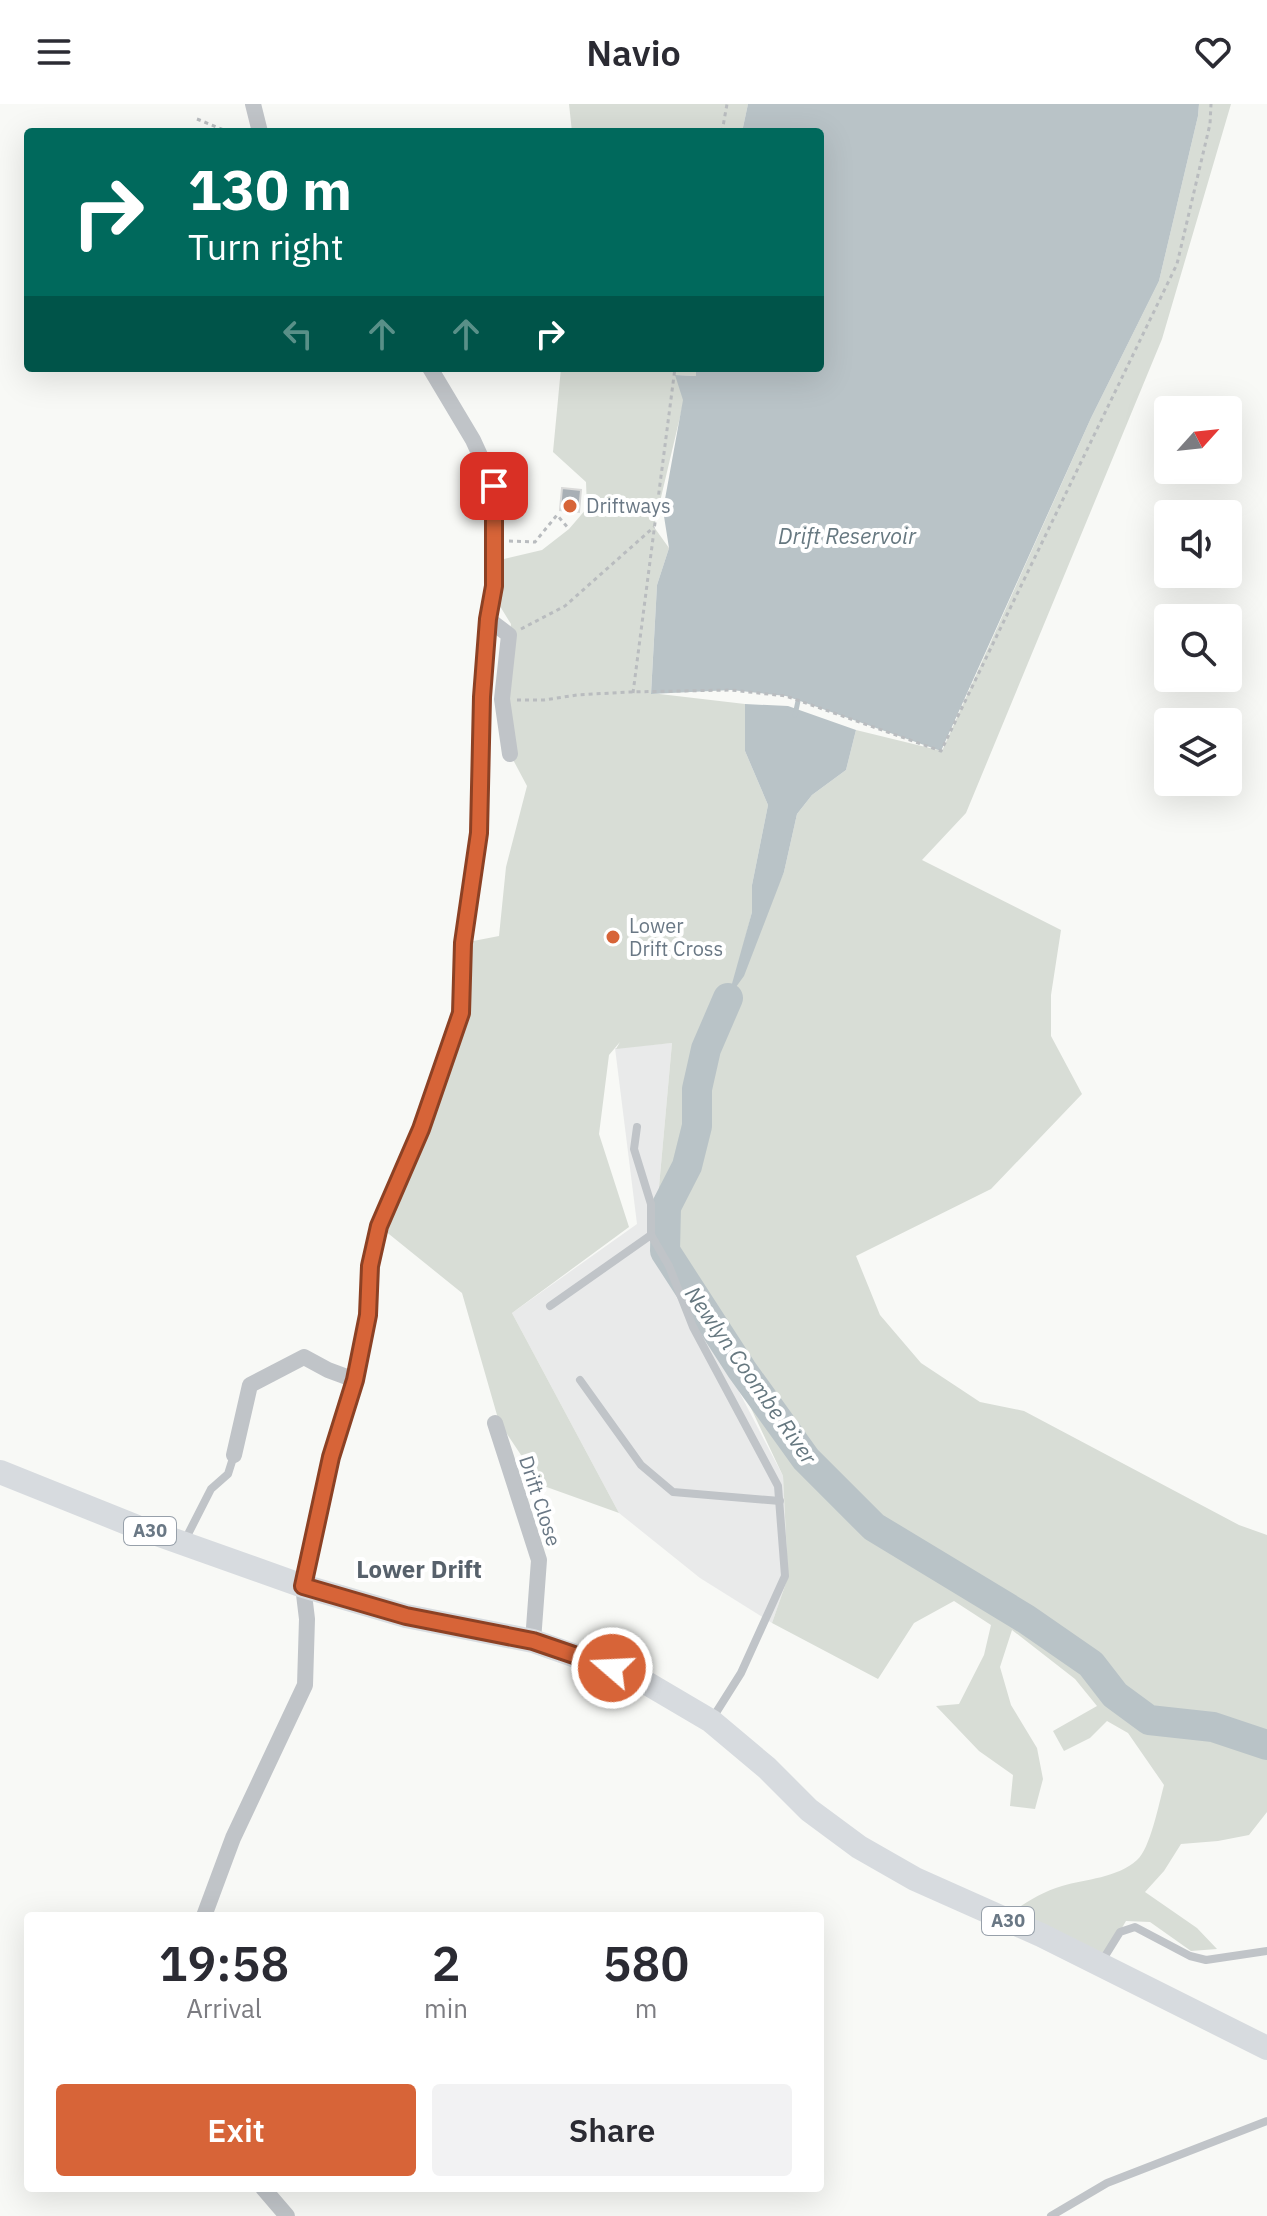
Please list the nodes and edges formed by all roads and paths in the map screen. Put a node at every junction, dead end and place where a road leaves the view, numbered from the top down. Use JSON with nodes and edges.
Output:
{"nodes":[{"id":1,"x":253,"y":104,"type":"edge"},
{"id":2,"x":727,"y":104,"type":"edge"},
{"id":3,"x":1211,"y":104,"type":"edge"},
{"id":4,"x":197,"y":119,"type":"dead end"},
{"id":5,"x":215,"y":128,"type":"edge"},
{"id":6,"x":259,"y":128,"type":"edge"},
{"id":7,"x":723,"y":128,"type":"edge"},
{"id":8,"x":432,"y":372,"type":"edge"},
{"id":9,"x":674,"y":372,"type":"edge"},
{"id":10,"x":654,"y":527,"type":"junction"},
{"id":11,"x":569,"y":529,"type":"dead end"},
{"id":12,"x":493,"y":541,"type":"junction"},
{"id":13,"x":488,"y":619,"type":"junction"},
{"id":14,"x":509,"y":635,"type":"junction"},
{"id":15,"x":633,"y":693,"type":"junction"},
{"id":16,"x":502,"y":699,"type":"junction"},
{"id":17,"x":510,"y":754,"type":"dead end"},
{"id":18,"x":637,"y":1127,"type":"dead end"},
{"id":19,"x":651,"y":1235,"type":"junction"},
{"id":20,"x":550,"y":1306,"type":"dead end"},
{"id":21,"x":355,"y":1380,"type":"junction"},
{"id":22,"x":580,"y":1380,"type":"dead end"},
{"id":23,"x":495,"y":1423,"type":"dead end"},
{"id":24,"x":234,"y":1455,"type":"joint"},
{"id":25,"x":0,"y":1472,"type":"edge"},
{"id":26,"x":780,"y":1501,"type":"junction"},
{"id":27,"x":184,"y":1543,"type":"junction"},
{"id":28,"x":303,"y":1586,"type":"junction"},
{"id":29,"x":533,"y":1641,"type":"junction"},
{"id":30,"x":711,"y":1721,"type":"junction"},
{"id":31,"x":205,"y":1912,"type":"edge"},
{"id":32,"x":1267,"y":1951,"type":"edge"},
{"id":33,"x":1100,"y":1965,"type":"junction"},
{"id":34,"x":1267,"y":2048,"type":"edge"},
{"id":35,"x":1267,"y":2121,"type":"edge"},
{"id":36,"x":266,"y":2192,"type":"edge"},
{"id":37,"x":287,"y":2216,"type":"edge"},
{"id":38,"x":1051,"y":2216,"type":"edge"}],
"edges":[{"from":1,"to":6,"type":"street"},
{"from":2,"to":7,"type":"path"},
{"from":3,"to":15,"type":"path"},
{"from":4,"to":5,"type":"path"},
{"from":8,"to":12,"type":"street"},
{"from":9,"to":10,"type":"path"},
{"from":10,"to":14,"type":"path"},
{"from":10,"to":15,"type":"path"},
{"from":11,"to":12,"type":"path"},
{"from":12,"to":13,"type":"street"},
{"from":13,"to":14,"type":"street"},
{"from":13,"to":21,"type":"street"},
{"from":14,"to":16,"type":"street"},
{"from":15,"to":16,"type":"path"},
{"from":16,"to":17,"type":"street"},
{"from":18,"to":19,"type":"lane"},
{"from":19,"to":20,"type":"lane"},
{"from":19,"to":26,"type":"lane"},
{"from":21,"to":24,"type":"street"},
{"from":21,"to":28,"type":"street"},
{"from":22,"to":26,"type":"lane"},
{"from":23,"to":29,"type":"street","name":"Drift Close"},
{"from":24,"to":27,"type":"lane"},
{"from":25,"to":27,"type":"main road","number":"A30"},
{"from":26,"to":30,"type":"lane"},
{"from":27,"to":28,"type":"main road","number":"A30"},
{"from":28,"to":29,"type":"main road","number":"A30"},
{"from":28,"to":31,"type":"street"},
{"from":29,"to":30,"type":"main road","number":"A30"},
{"from":30,"to":33,"type":"main road","number":"A30"},
{"from":32,"to":33,"type":"lane"},
{"from":33,"to":34,"type":"main road","number":"A30"},
{"from":35,"to":38,"type":"lane"},
{"from":36,"to":37,"type":"street"}]}
